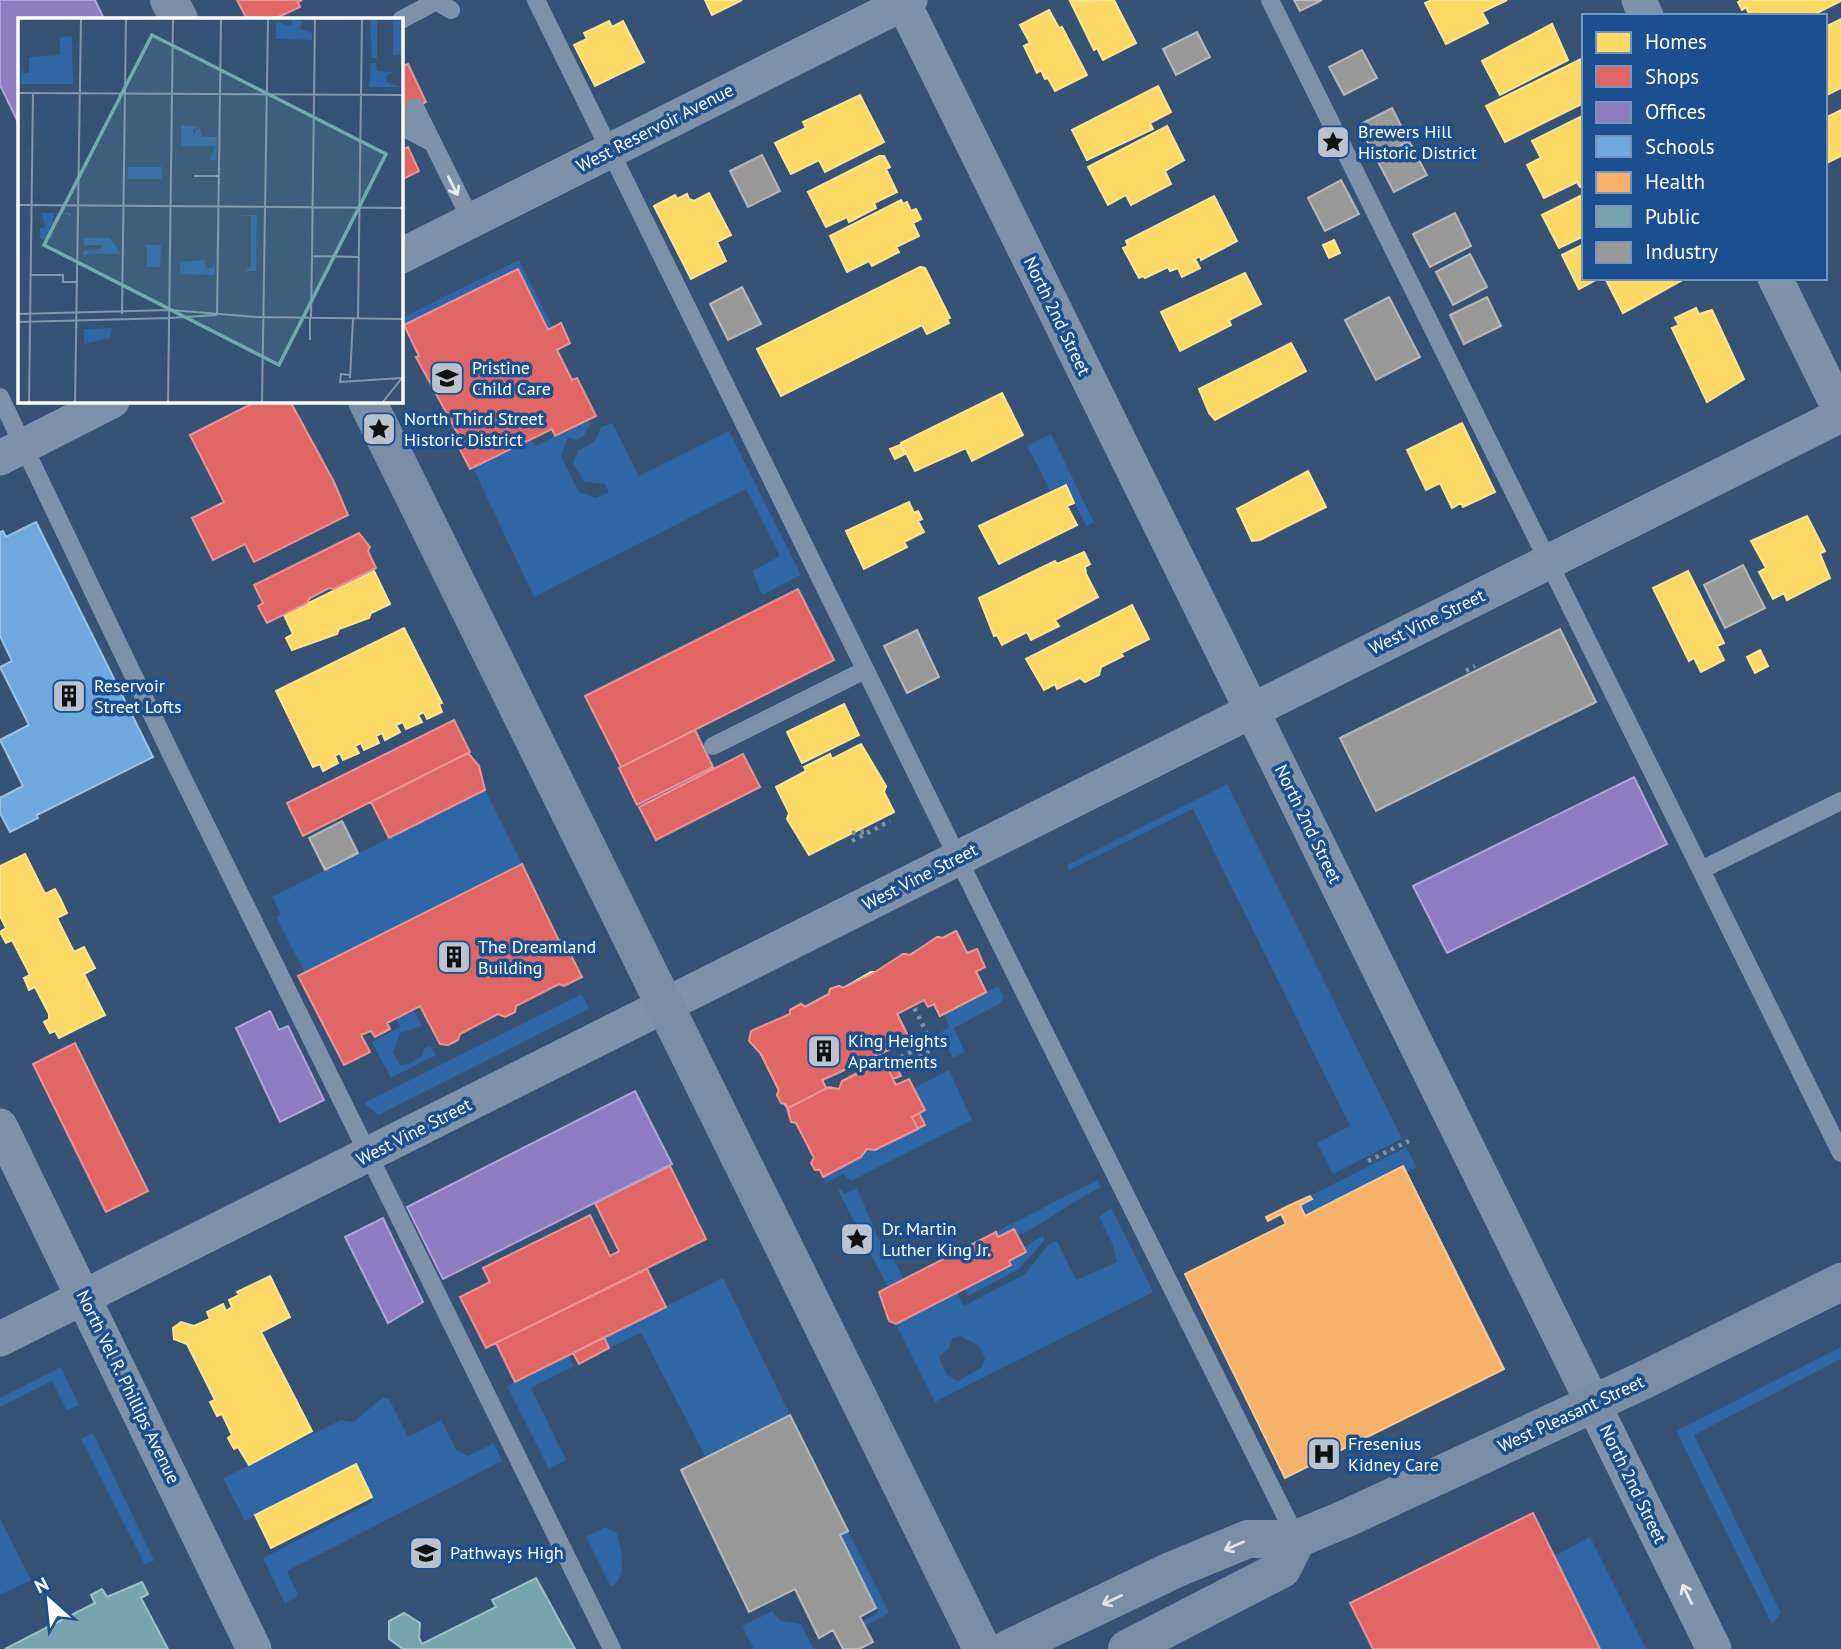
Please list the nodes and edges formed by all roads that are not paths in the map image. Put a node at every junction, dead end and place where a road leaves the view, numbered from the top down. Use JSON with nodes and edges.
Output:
{"nodes":[{"id":1,"x":169,"y":0,"type":"edge"},
{"id":2,"x":536,"y":0,"type":"edge"},
{"id":3,"x":1270,"y":0,"type":"edge"},
{"id":4,"x":905,"y":1,"type":"edge"},
{"id":5,"x":452,"y":10,"type":"dead end"},
{"id":6,"x":178,"y":18,"type":"edge"},
{"id":7,"x":402,"y":19,"type":"edge"},
{"id":8,"x":408,"y":111,"type":"edge"},
{"id":9,"x":610,"y":151,"type":"junction"},
{"id":10,"x":471,"y":220,"type":"junction"},
{"id":11,"x":402,"y":255,"type":"edge"},
{"id":12,"x":1776,"y":280,"type":"edge"},
{"id":13,"x":0,"y":397,"type":"edge"},
{"id":14,"x":110,"y":402,"type":"edge"},
{"id":15,"x":367,"y":402,"type":"edge"},
{"id":16,"x":1841,"y":414,"type":"edge"},
{"id":17,"x":12,"y":452,"type":"edge"},
{"id":18,"x":1548,"y":562,"type":"junction"},
{"id":19,"x":865,"y":670,"type":"junction"},
{"id":20,"x":1252,"y":709,"type":"junction"},
{"id":21,"x":713,"y":746,"type":"dead end"},
{"id":22,"x":1841,"y":801,"type":"edge"},
{"id":23,"x":958,"y":858,"type":"junction"},
{"id":24,"x":1701,"y":870,"type":"junction"},
{"id":25,"x":665,"y":1006,"type":"junction"},
{"id":26,"x":0,"y":1126,"type":"edge"},
{"id":27,"x":1841,"y":1153,"type":"edge"},
{"id":28,"x":368,"y":1155,"type":"junction"},
{"id":29,"x":1841,"y":1282,"type":"edge"},
{"id":30,"x":83,"y":1297,"type":"junction"},
{"id":31,"x":0,"y":1339,"type":"edge"},
{"id":32,"x":1594,"y":1404,"type":"junction"},
{"id":33,"x":1297,"y":1539,"type":"junction"},
{"id":34,"x":254,"y":1649,"type":"edge"},
{"id":35,"x":612,"y":1649,"type":"edge"},
{"id":36,"x":982,"y":1649,"type":"edge"},
{"id":37,"x":1008,"y":1649,"type":"edge"},
{"id":38,"x":1127,"y":1649,"type":"edge"},
{"id":39,"x":1714,"y":1649,"type":"edge"}],
"edges":[{"from":1,"to":6,"type":"main road"},
{"from":2,"to":9,"type":"lane"},
{"from":3,"to":18,"type":"lane"},
{"from":4,"to":9,"type":"street","name":"West Reservoir Avenue"},
{"from":4,"to":20,"type":"street","name":"North 2nd Street"},
{"from":5,"to":7,"type":"lane"},
{"from":8,"to":10,"type":"lane","one_way":true},
{"from":9,"to":10,"type":"street","name":"West Reservoir Avenue"},
{"from":9,"to":19,"type":"lane"},
{"from":10,"to":11,"type":"street","name":"West Reservoir Avenue"},
{"from":12,"to":16,"type":"street"},
{"from":13,"to":17,"type":"lane"},
{"from":14,"to":17,"type":"street"},
{"from":15,"to":25,"type":"main road"},
{"from":16,"to":18,"type":"street","name":"West Vine Street"},
{"from":17,"to":28,"type":"lane"},
{"from":18,"to":20,"type":"street","name":"West Vine Street"},
{"from":18,"to":24,"type":"lane"},
{"from":19,"to":21,"type":"lane"},
{"from":19,"to":23,"type":"lane"},
{"from":20,"to":23,"type":"street","name":"West Vine Street"},
{"from":20,"to":32,"type":"street","name":"North 2nd Street"},
{"from":22,"to":24,"type":"lane"},
{"from":23,"to":25,"type":"street","name":"West Vine Street"},
{"from":23,"to":33,"type":"lane"},
{"from":24,"to":27,"type":"lane"},
{"from":25,"to":28,"type":"street","name":"West Vine Street"},
{"from":25,"to":36,"type":"main road"},
{"from":26,"to":30,"type":"street","name":"North Vel R. Phillips Avenue"},
{"from":28,"to":30,"type":"street","name":"West Vine Street"},
{"from":28,"to":35,"type":"lane"},
{"from":29,"to":32,"type":"main road","name":"West Pleasant Street"},
{"from":30,"to":31,"type":"street","name":"West Vine Street"},
{"from":30,"to":34,"type":"street","name":"North Vel R. Phillips Avenue"},
{"from":32,"to":33,"type":"main road","name":"West Pleasant Street"},
{"from":39,"to":32,"type":"street","name":"North 2nd Street","one_way":true},
{"from":33,"to":37,"type":"main road","name":"West Pleasant Street","one_way":true},
{"from":33,"to":38,"type":"main road"}]}
